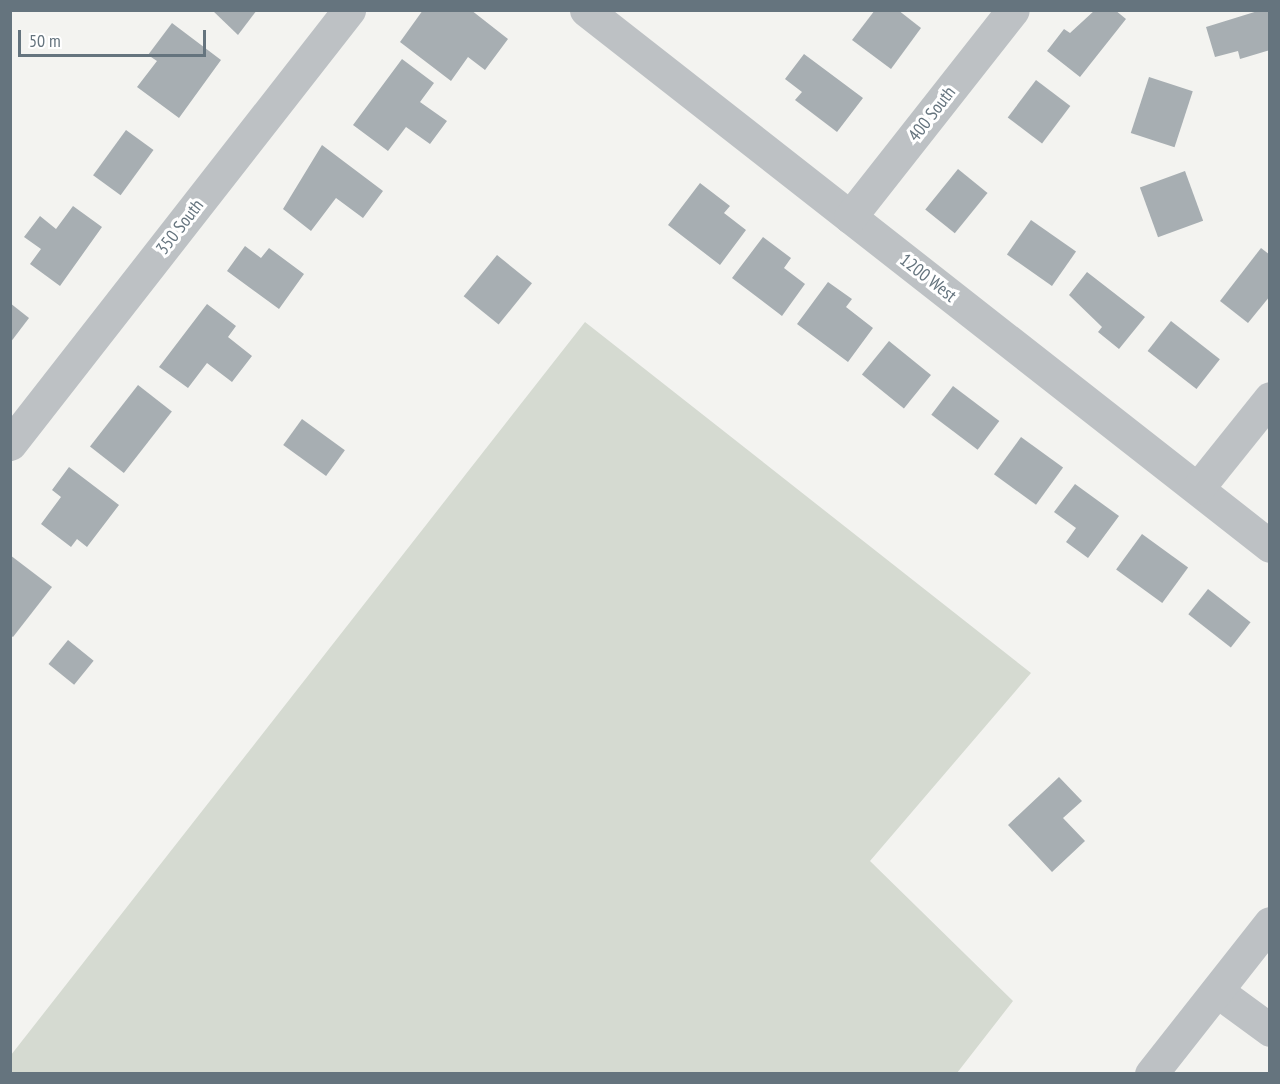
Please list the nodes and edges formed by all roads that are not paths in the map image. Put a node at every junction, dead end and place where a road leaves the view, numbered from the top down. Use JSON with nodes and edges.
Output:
{"nodes":[{"id":1,"x":349,"y":10,"type":"edge"},
{"id":2,"x":586,"y":10,"type":"edge"},
{"id":3,"x":1013,"y":10,"type":"edge"},
{"id":4,"x":850,"y":217,"type":"junction"},
{"id":5,"x":1269,"y":398,"type":"edge"},
{"id":6,"x":10,"y":444,"type":"edge"},
{"id":7,"x":1198,"y":488,"type":"junction"},
{"id":8,"x":1269,"y":546,"type":"edge"},
{"id":9,"x":1269,"y":923,"type":"edge"},
{"id":10,"x":1216,"y":991,"type":"junction"},
{"id":11,"x":1269,"y":1030,"type":"edge"},
{"id":12,"x":1151,"y":1074,"type":"edge"}],
"edges":[{"from":1,"to":6,"type":"street","name":"350 South"},
{"from":2,"to":4,"type":"street","name":"1200 West"},
{"from":3,"to":4,"type":"street","name":"400 South"},
{"from":4,"to":7,"type":"street","name":"1200 West"},
{"from":5,"to":7,"type":"street"},
{"from":7,"to":8,"type":"street","name":"1200 West"},
{"from":9,"to":10,"type":"street"},
{"from":10,"to":11,"type":"street"},
{"from":10,"to":12,"type":"street"}]}
